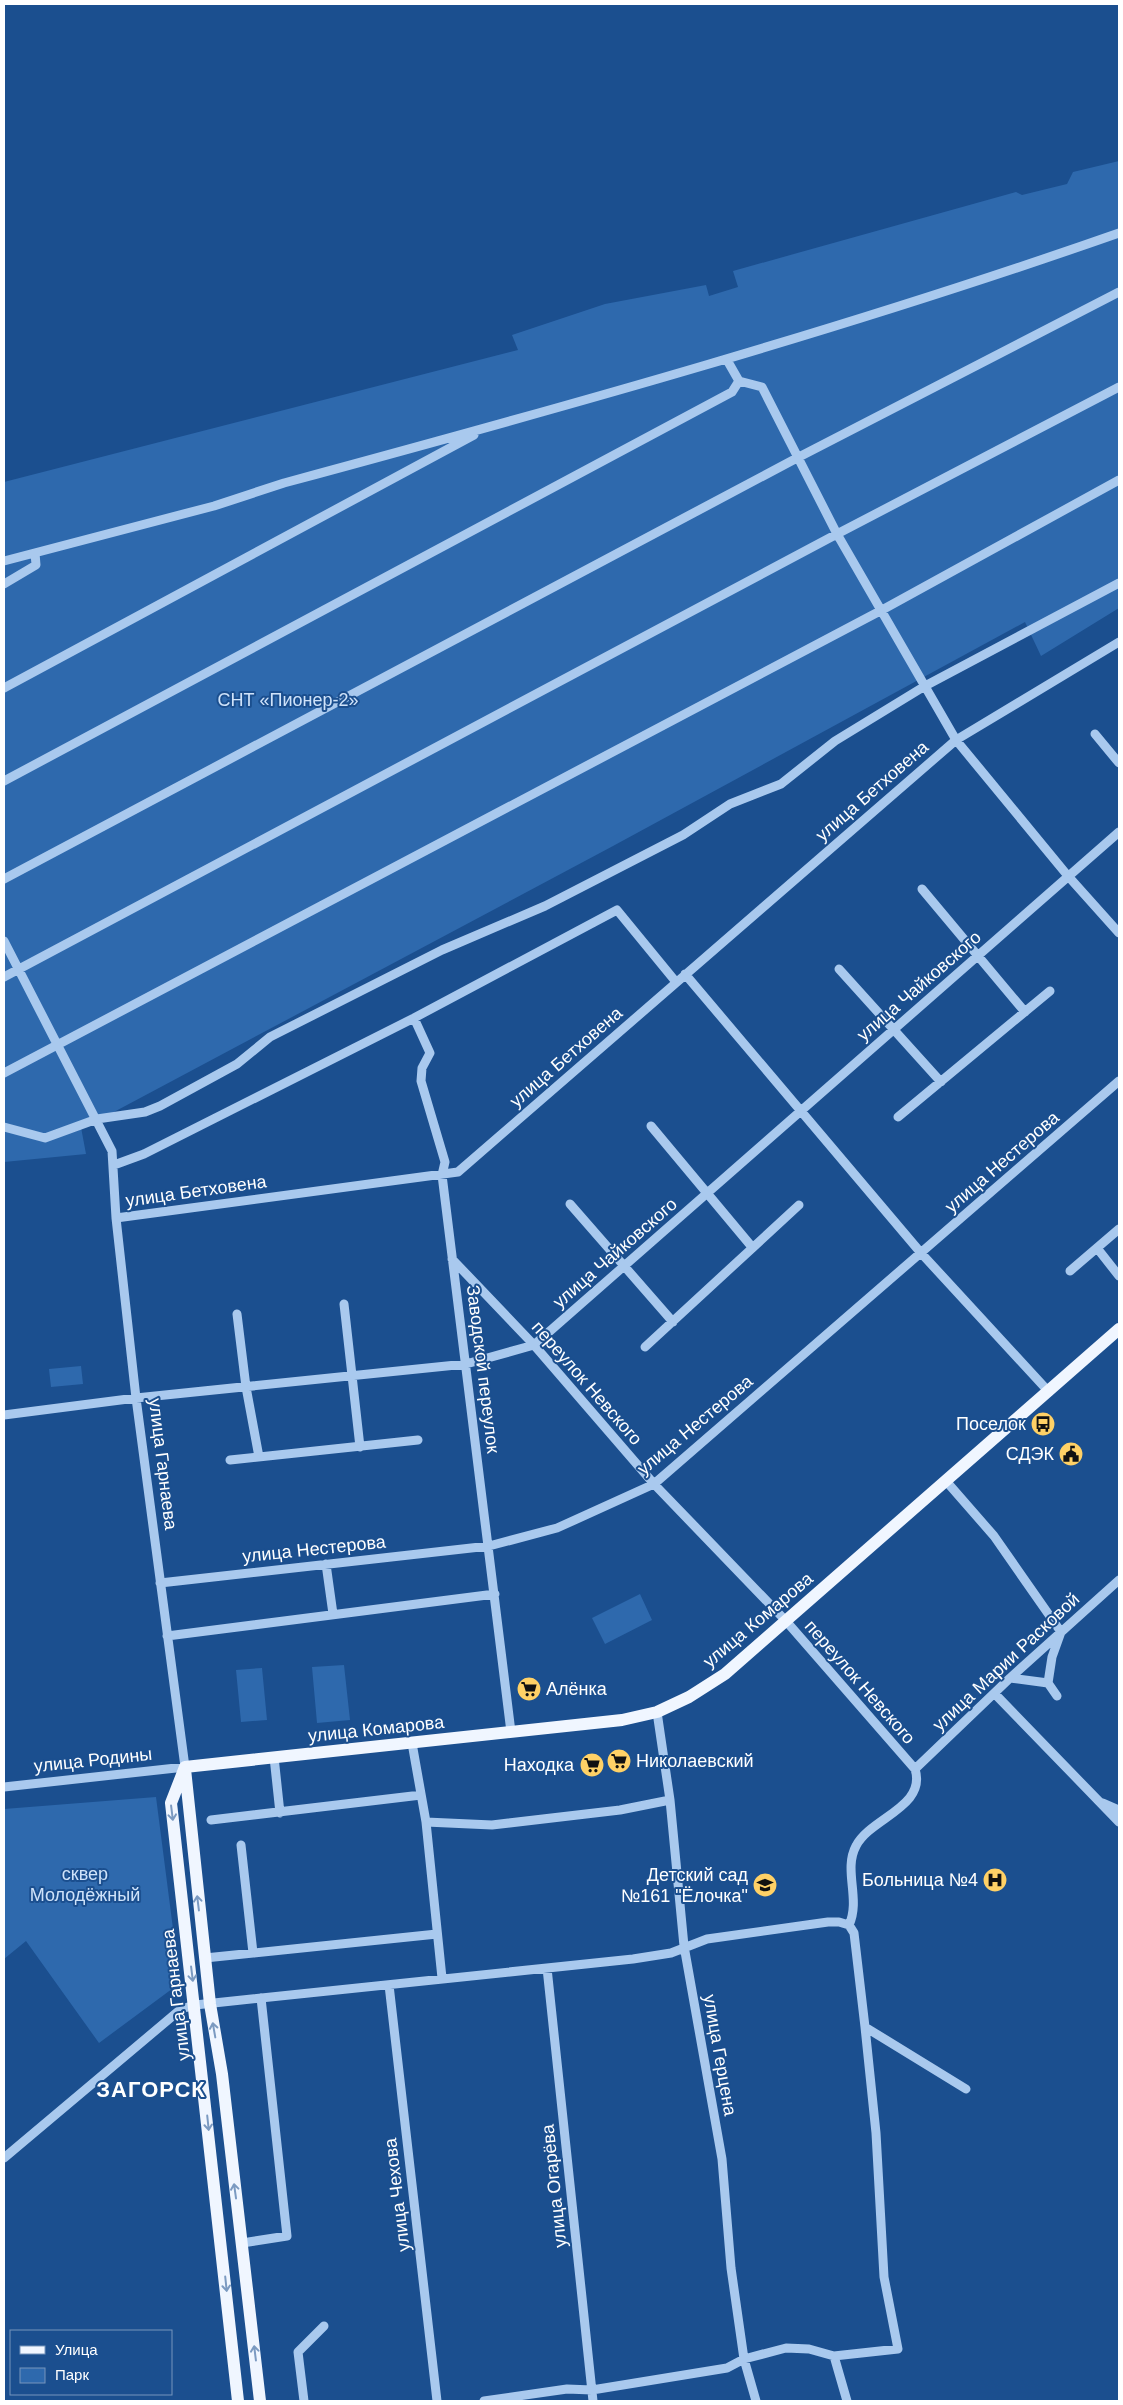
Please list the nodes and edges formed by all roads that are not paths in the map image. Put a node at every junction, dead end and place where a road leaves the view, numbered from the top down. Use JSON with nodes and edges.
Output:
{"nodes":[{"id":1,"x":1119,"y":233,"type":"edge"},
{"id":2,"x":1119,"y":292,"type":"edge"},
{"id":3,"x":727,"y":360,"type":"junction"},
{"id":4,"x":739,"y":380,"type":"junction"},
{"id":5,"x":1119,"y":388,"type":"edge"},
{"id":6,"x":488,"y":428,"type":"junction"},
{"id":7,"x":797,"y":458,"type":"junction"},
{"id":8,"x":1119,"y":480,"type":"edge"},
{"id":9,"x":837,"y":534,"type":"junction"},
{"id":10,"x":35,"y":553,"type":"junction"},
{"id":11,"x":4,"y":561,"type":"edge"},
{"id":12,"x":1119,"y":583,"type":"edge"},
{"id":13,"x":4,"y":584,"type":"edge"},
{"id":14,"x":882,"y":610,"type":"junction"},
{"id":15,"x":1119,"y":642,"type":"edge"},
{"id":16,"x":925,"y":686,"type":"junction"},
{"id":17,"x":4,"y":688,"type":"edge"},
{"id":18,"x":1095,"y":734,"type":"dead end"},
{"id":19,"x":956,"y":740,"type":"junction"},
{"id":20,"x":1119,"y":763,"type":"edge"},
{"id":21,"x":4,"y":781,"type":"edge"},
{"id":22,"x":1119,"y":832,"type":"edge"},
{"id":23,"x":1068,"y":876,"type":"junction"},
{"id":24,"x":4,"y":879,"type":"edge"},
{"id":25,"x":922,"y":889,"type":"dead end"},
{"id":26,"x":1119,"y":933,"type":"edge"},
{"id":27,"x":4,"y":941,"type":"edge"},
{"id":28,"x":978,"y":956,"type":"junction"},
{"id":29,"x":839,"y":969,"type":"dead end"},
{"id":30,"x":18,"y":970,"type":"junction"},
{"id":31,"x":685,"y":974,"type":"junction"},
{"id":32,"x":4,"y":977,"type":"edge"},
{"id":33,"x":676,"y":982,"type":"junction"},
{"id":34,"x":1050,"y":991,"type":"dead end"},
{"id":35,"x":1025,"y":1012,"type":"junction"},
{"id":36,"x":414,"y":1018,"type":"junction"},
{"id":37,"x":893,"y":1030,"type":"junction"},
{"id":38,"x":58,"y":1046,"type":"junction"},
{"id":39,"x":4,"y":1073,"type":"edge"},
{"id":40,"x":1119,"y":1081,"type":"edge"},
{"id":41,"x":941,"y":1082,"type":"junction"},
{"id":42,"x":800,"y":1111,"type":"junction"},
{"id":43,"x":898,"y":1117,"type":"dead end"},
{"id":44,"x":97,"y":1118,"type":"junction"},
{"id":45,"x":4,"y":1126,"type":"edge"},
{"id":46,"x":651,"y":1126,"type":"dead end"},
{"id":47,"x":114,"y":1165,"type":"junction"},
{"id":48,"x":442,"y":1175,"type":"junction"},
{"id":49,"x":708,"y":1193,"type":"junction"},
{"id":50,"x":570,"y":1204,"type":"dead end"},
{"id":51,"x":799,"y":1205,"type":"dead end"},
{"id":52,"x":116,"y":1218,"type":"junction"},
{"id":53,"x":1119,"y":1229,"type":"edge"},
{"id":54,"x":752,"y":1247,"type":"junction"},
{"id":55,"x":1096,"y":1248,"type":"junction"},
{"id":56,"x":921,"y":1253,"type":"junction"},
{"id":57,"x":452,"y":1259,"type":"junction"},
{"id":58,"x":625,"y":1265,"type":"junction"},
{"id":59,"x":1070,"y":1271,"type":"dead end"},
{"id":60,"x":1119,"y":1276,"type":"edge"},
{"id":61,"x":344,"y":1304,"type":"dead end"},
{"id":62,"x":238,"y":1314,"type":"dead end"},
{"id":63,"x":673,"y":1322,"type":"junction"},
{"id":64,"x":1119,"y":1329,"type":"edge"},
{"id":65,"x":534,"y":1345,"type":"junction"},
{"id":66,"x":645,"y":1346,"type":"dead end"},
{"id":67,"x":466,"y":1364,"type":"junction"},
{"id":68,"x":351,"y":1376,"type":"junction"},
{"id":69,"x":246,"y":1387,"type":"junction"},
{"id":70,"x":1049,"y":1392,"type":"junction"},
{"id":71,"x":136,"y":1398,"type":"junction"},
{"id":72,"x":4,"y":1415,"type":"edge"},
{"id":73,"x":418,"y":1440,"type":"dead end"},
{"id":74,"x":360,"y":1447,"type":"junction"},
{"id":75,"x":259,"y":1457,"type":"junction"},
{"id":76,"x":230,"y":1460,"type":"dead end"},
{"id":77,"x":946,"y":1480,"type":"junction"},
{"id":78,"x":654,"y":1484,"type":"junction"},
{"id":79,"x":489,"y":1546,"type":"junction"},
{"id":80,"x":326,"y":1564,"type":"junction"},
{"id":81,"x":1119,"y":1580,"type":"edge"},
{"id":82,"x":160,"y":1583,"type":"junction"},
{"id":83,"x":495,"y":1594,"type":"junction"},
{"id":84,"x":332,"y":1614,"type":"junction"},
{"id":85,"x":786,"y":1621,"type":"junction"},
{"id":86,"x":1061,"y":1632,"type":"junction"},
{"id":87,"x":167,"y":1636,"type":"junction"},
{"id":88,"x":1010,"y":1678,"type":"junction"},
{"id":89,"x":1048,"y":1684,"type":"junction"},
{"id":90,"x":995,"y":1694,"type":"junction"},
{"id":91,"x":1057,"y":1696,"type":"dead end"},
{"id":92,"x":657,"y":1712,"type":"junction"},
{"id":93,"x":511,"y":1732,"type":"junction"},
{"id":94,"x":412,"y":1742,"type":"junction"},
{"id":95,"x":274,"y":1757,"type":"junction"},
{"id":96,"x":185,"y":1767,"type":"junction"},
{"id":97,"x":915,"y":1769,"type":"junction"},
{"id":98,"x":4,"y":1786,"type":"edge"},
{"id":99,"x":421,"y":1795,"type":"junction"},
{"id":100,"x":670,"y":1800,"type":"junction"},
{"id":101,"x":1098,"y":1801,"type":"junction"},
{"id":102,"x":1119,"y":1810,"type":"edge"},
{"id":103,"x":280,"y":1813,"type":"junction"},
{"id":104,"x":211,"y":1820,"type":"dead end"},
{"id":105,"x":426,"y":1822,"type":"junction"},
{"id":106,"x":1119,"y":1822,"type":"edge"},
{"id":107,"x":241,"y":1845,"type":"dead end"},
{"id":108,"x":849,"y":1925,"type":"junction"},
{"id":109,"x":437,"y":1934,"type":"junction"},
{"id":110,"x":684,"y":1946,"type":"junction"},
{"id":111,"x":252,"y":1953,"type":"junction"},
{"id":112,"x":205,"y":1958,"type":"junction"},
{"id":113,"x":547,"y":1968,"type":"junction"},
{"id":114,"x":442,"y":1978,"type":"junction"},
{"id":115,"x":389,"y":1985,"type":"junction"},
{"id":116,"x":261,"y":1998,"type":"junction"},
{"id":117,"x":210,"y":2004,"type":"junction"},
{"id":118,"x":195,"y":2005,"type":"junction"},
{"id":119,"x":865,"y":2026,"type":"junction"},
{"id":120,"x":966,"y":2090,"type":"dead end"},
{"id":121,"x":4,"y":2158,"type":"edge"},
{"id":122,"x":242,"y":2243,"type":"junction"},
{"id":123,"x":324,"y":2326,"type":"dead end"},
{"id":124,"x":834,"y":2356,"type":"junction"},
{"id":125,"x":744,"y":2359,"type":"junction"},
{"id":126,"x":592,"y":2390,"type":"junction"},
{"id":127,"x":238,"y":2401,"type":"edge"},
{"id":128,"x":260,"y":2401,"type":"edge"},
{"id":129,"x":304,"y":2401,"type":"edge"},
{"id":130,"x":437,"y":2401,"type":"edge"},
{"id":131,"x":484,"y":2401,"type":"edge"},
{"id":132,"x":593,"y":2401,"type":"edge"},
{"id":133,"x":756,"y":2401,"type":"edge"},
{"id":134,"x":847,"y":2401,"type":"edge"}],
"edges":[{"from":1,"to":3,"type":"street"},
{"from":2,"to":7,"type":"street"},
{"from":3,"to":4,"type":"street"},
{"from":3,"to":6,"type":"street"},
{"from":4,"to":7,"type":"street"},
{"from":4,"to":21,"type":"street"},
{"from":5,"to":9,"type":"street"},
{"from":6,"to":10,"type":"street"},
{"from":6,"to":17,"type":"street"},
{"from":7,"to":9,"type":"street"},
{"from":7,"to":24,"type":"street"},
{"from":8,"to":14,"type":"street"},
{"from":9,"to":14,"type":"street"},
{"from":9,"to":30,"type":"street"},
{"from":10,"to":11,"type":"street"},
{"from":10,"to":13,"type":"street"},
{"from":12,"to":16,"type":"street"},
{"from":14,"to":16,"type":"street"},
{"from":14,"to":38,"type":"street"},
{"from":15,"to":19,"type":"street","name":"улица Бетховена"},
{"from":16,"to":19,"type":"street"},
{"from":16,"to":44,"type":"street"},
{"from":18,"to":20,"type":"street"},
{"from":19,"to":23,"type":"street"},
{"from":19,"to":31,"type":"street","name":"улица Бетховена"},
{"from":22,"to":23,"type":"street","name":"улица Чайковского"},
{"from":23,"to":26,"type":"street"},
{"from":23,"to":28,"type":"street","name":"улица Чайковского"},
{"from":25,"to":28,"type":"street"},
{"from":27,"to":30,"type":"street","name":"улица Гарнаева"},
{"from":28,"to":35,"type":"street"},
{"from":28,"to":37,"type":"street","name":"улица Чайковского"},
{"from":29,"to":37,"type":"street"},
{"from":30,"to":32,"type":"street"},
{"from":30,"to":38,"type":"street","name":"улица Гарнаева"},
{"from":31,"to":33,"type":"street","name":"улица Бетховена"},
{"from":31,"to":42,"type":"street"},
{"from":33,"to":36,"type":"street"},
{"from":33,"to":48,"type":"street","name":"улица Бетховена"},
{"from":34,"to":35,"type":"street"},
{"from":35,"to":41,"type":"street"},
{"from":36,"to":47,"type":"street"},
{"from":36,"to":48,"type":"street","name":"Заводской переулок"},
{"from":37,"to":41,"type":"street"},
{"from":37,"to":42,"type":"street","name":"улица Чайковского"},
{"from":38,"to":39,"type":"street"},
{"from":38,"to":44,"type":"street","name":"улица Гарнаева"},
{"from":40,"to":56,"type":"street","name":"улица Нестерова"},
{"from":41,"to":43,"type":"street"},
{"from":42,"to":49,"type":"street","name":"улица Чайковского"},
{"from":42,"to":56,"type":"street"},
{"from":44,"to":45,"type":"street"},
{"from":44,"to":47,"type":"street","name":"улица Гарнаева"},
{"from":46,"to":49,"type":"street"},
{"from":47,"to":52,"type":"street","name":"улица Гарнаева"},
{"from":48,"to":52,"type":"street","name":"улица Бетховена"},
{"from":48,"to":57,"type":"street","name":"Заводской переулок"},
{"from":49,"to":54,"type":"street"},
{"from":49,"to":58,"type":"street","name":"улица Чайковского"},
{"from":50,"to":58,"type":"street"},
{"from":51,"to":54,"type":"street"},
{"from":52,"to":71,"type":"street","name":"улица Гарнаева"},
{"from":53,"to":55,"type":"street"},
{"from":54,"to":63,"type":"street"},
{"from":55,"to":59,"type":"street"},
{"from":55,"to":60,"type":"street"},
{"from":56,"to":70,"type":"street"},
{"from":56,"to":78,"type":"street","name":"улица Нестерова"},
{"from":57,"to":65,"type":"street","name":"переулок Невского"},
{"from":57,"to":67,"type":"street","name":"Заводской переулок"},
{"from":58,"to":63,"type":"street"},
{"from":58,"to":65,"type":"street","name":"улица Чайковского"},
{"from":61,"to":68,"type":"street"},
{"from":62,"to":69,"type":"street"},
{"from":63,"to":66,"type":"street"},
{"from":64,"to":70,"type":"main road","name":"улица Комарова"},
{"from":65,"to":67,"type":"street","name":"улица Чайковского"},
{"from":65,"to":78,"type":"street","name":"переулок Невского"},
{"from":67,"to":68,"type":"street","name":"улица Чайковского"},
{"from":67,"to":79,"type":"street","name":"Заводской переулок"},
{"from":68,"to":69,"type":"street","name":"улица Чайковского"},
{"from":68,"to":74,"type":"street"},
{"from":69,"to":71,"type":"street","name":"улица Чайковского"},
{"from":69,"to":75,"type":"street"},
{"from":70,"to":77,"type":"main road","name":"улица Комарова"},
{"from":71,"to":72,"type":"street","name":"улица Чайковского"},
{"from":71,"to":82,"type":"street","name":"улица Гарнаева"},
{"from":73,"to":74,"type":"street"},
{"from":74,"to":75,"type":"street"},
{"from":75,"to":76,"type":"street"},
{"from":77,"to":85,"type":"main road","name":"улица Комарова"},
{"from":77,"to":86,"type":"street"},
{"from":78,"to":79,"type":"street","name":"улица Нестерова"},
{"from":78,"to":85,"type":"street","name":"переулок Невского"},
{"from":79,"to":80,"type":"street","name":"улица Нестерова"},
{"from":79,"to":83,"type":"street","name":"Заводской переулок"},
{"from":80,"to":82,"type":"street","name":"улица Нестерова"},
{"from":80,"to":84,"type":"street"},
{"from":81,"to":86,"type":"street","name":"улица Марии Расковой"},
{"from":82,"to":87,"type":"street","name":"улица Гарнаева"},
{"from":83,"to":84,"type":"street"},
{"from":83,"to":93,"type":"street","name":"Заводской переулок"},
{"from":84,"to":87,"type":"street"},
{"from":85,"to":92,"type":"main road","name":"улица Комарова"},
{"from":85,"to":97,"type":"street","name":"переулок Невского"},
{"from":86,"to":88,"type":"street","name":"улица Марии Расковой"},
{"from":86,"to":89,"type":"street"},
{"from":87,"to":96,"type":"street","name":"улица Гарнаева"},
{"from":88,"to":89,"type":"street"},
{"from":88,"to":90,"type":"street","name":"улица Марии Расковой"},
{"from":89,"to":91,"type":"street"},
{"from":90,"to":97,"type":"street","name":"улица Марии Расковой"},
{"from":90,"to":101,"type":"street"},
{"from":92,"to":93,"type":"main road","name":"улица Комарова"},
{"from":92,"to":100,"type":"street","name":"улица Герцена"},
{"from":93,"to":94,"type":"main road","name":"улица Комарова"},
{"from":94,"to":95,"type":"main road","name":"улица Комарова"},
{"from":94,"to":99,"type":"street"},
{"from":95,"to":96,"type":"main road","name":"улица Комарова"},
{"from":95,"to":103,"type":"street"},
{"from":96,"to":98,"type":"street","name":"улица Родины"},
{"from":112,"to":96,"type":"main road","name":"улица Гарнаева","one_way":true},
{"from":96,"to":118,"type":"main road","name":"улица Гарнаева","one_way":true},
{"from":97,"to":108,"type":"street","name":"переулок Невского"},
{"from":99,"to":103,"type":"street"},
{"from":99,"to":105,"type":"street"},
{"from":100,"to":105,"type":"street"},
{"from":100,"to":110,"type":"street","name":"улица Герцена"},
{"from":101,"to":102,"type":"street"},
{"from":101,"to":106,"type":"street"},
{"from":103,"to":104,"type":"street"},
{"from":105,"to":109,"type":"street"},
{"from":107,"to":111,"type":"street"},
{"from":108,"to":110,"type":"street"},
{"from":108,"to":119,"type":"street"},
{"from":109,"to":111,"type":"street"},
{"from":109,"to":114,"type":"street"},
{"from":110,"to":113,"type":"street"},
{"from":110,"to":125,"type":"street","name":"улица Герцена"},
{"from":111,"to":112,"type":"street"},
{"from":112,"to":117,"type":"main road","name":"улица Гарнаева"},
{"from":113,"to":114,"type":"street"},
{"from":113,"to":126,"type":"street","name":"улица Огарёва"},
{"from":114,"to":115,"type":"street"},
{"from":115,"to":116,"type":"street"},
{"from":115,"to":130,"type":"street","name":"улица Чехова"},
{"from":116,"to":117,"type":"street"},
{"from":116,"to":122,"type":"street"},
{"from":117,"to":118,"type":"street"},
{"from":122,"to":117,"type":"main road","name":"улица Гарнаева","one_way":true},
{"from":118,"to":121,"type":"street"},
{"from":118,"to":127,"type":"main road","name":"улица Гарнаева","one_way":true},
{"from":119,"to":120,"type":"street"},
{"from":119,"to":124,"type":"street"},
{"from":128,"to":122,"type":"main road","name":"улица Гарнаева","one_way":true},
{"from":123,"to":129,"type":"street"},
{"from":124,"to":125,"type":"street"},
{"from":124,"to":134,"type":"street"},
{"from":125,"to":126,"type":"street"},
{"from":125,"to":133,"type":"street","name":"улица Герцена"},
{"from":126,"to":131,"type":"street"},
{"from":126,"to":132,"type":"street","name":"улица Огарёва"}]}
